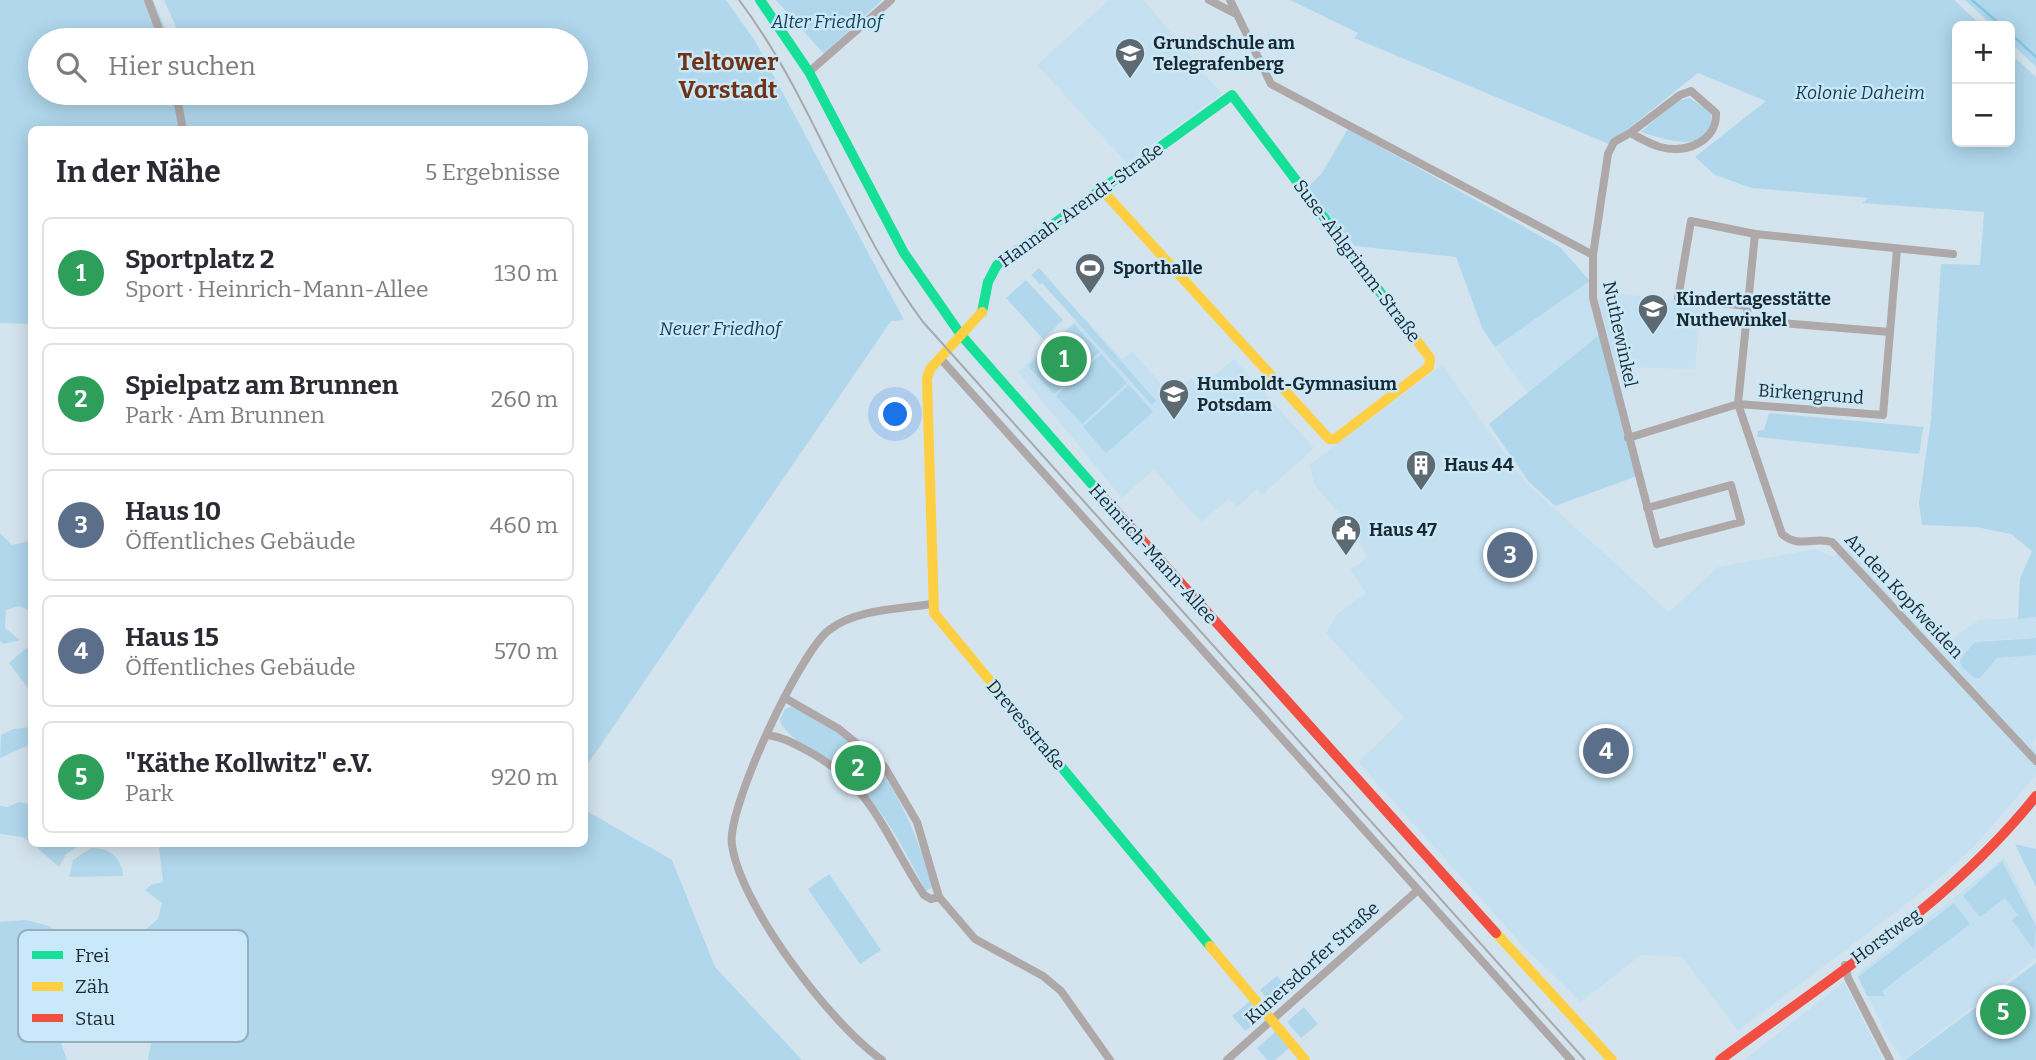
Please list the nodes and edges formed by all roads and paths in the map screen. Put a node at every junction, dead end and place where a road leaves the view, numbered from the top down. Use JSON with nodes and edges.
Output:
{"nodes":[{"id":1,"x":148,"y":0,"type":"edge"},
{"id":2,"x":760,"y":0,"type":"edge"},
{"id":3,"x":891,"y":0,"type":"edge"},
{"id":4,"x":1209,"y":0,"type":"edge"},
{"id":5,"x":1230,"y":0,"type":"edge"},
{"id":6,"x":1234,"y":13,"type":"junction"},
{"id":7,"x":158,"y":28,"type":"edge"},
{"id":8,"x":810,"y":72,"type":"junction"},
{"id":9,"x":1232,"y":95,"type":"joint"},
{"id":10,"x":178,"y":105,"type":"edge"},
{"id":11,"x":182,"y":126,"type":"edge"},
{"id":12,"x":1630,"y":133,"type":"junction"},
{"id":13,"x":1102,"y":190,"type":"junction"},
{"id":14,"x":1755,"y":234,"type":"junction"},
{"id":15,"x":1897,"y":249,"type":"junction"},
{"id":16,"x":1953,"y":254,"type":"dead end"},
{"id":17,"x":1593,"y":255,"type":"junction"},
{"id":18,"x":1747,"y":306,"type":"junction"},
{"id":19,"x":1746,"y":320,"type":"junction"},
{"id":20,"x":1890,"y":332,"type":"junction"},
{"id":21,"x":961,"y":335,"type":"junction"},
{"id":22,"x":940,"y":358,"type":"junction"},
{"id":23,"x":1738,"y":404,"type":"junction"},
{"id":24,"x":1628,"y":438,"type":"junction"},
{"id":25,"x":1647,"y":508,"type":"junction"},
{"id":26,"x":932,"y":604,"type":"junction"},
{"id":27,"x":785,"y":698,"type":"junction"},
{"id":28,"x":768,"y":735,"type":"junction"},
{"id":29,"x":2036,"y":761,"type":"edge"},
{"id":30,"x":2036,"y":796,"type":"edge"},
{"id":31,"x":1418,"y":890,"type":"junction"},
{"id":32,"x":939,"y":897,"type":"junction"},
{"id":33,"x":1845,"y":965,"type":"junction"},
{"id":34,"x":1272,"y":1021,"type":"junction"},
{"id":35,"x":882,"y":1060,"type":"edge"},
{"id":36,"x":1110,"y":1060,"type":"edge"},
{"id":37,"x":1227,"y":1060,"type":"edge"},
{"id":38,"x":1305,"y":1060,"type":"edge"},
{"id":39,"x":1571,"y":1060,"type":"edge"},
{"id":40,"x":1612,"y":1060,"type":"edge"},
{"id":41,"x":1720,"y":1060,"type":"edge"},
{"id":42,"x":1890,"y":1060,"type":"edge"}],
"edges":[{"from":1,"to":7,"type":"street"},
{"from":2,"to":8,"type":"street","name":"Heinrich-Mann-Allee"},
{"from":3,"to":8,"type":"street"},
{"from":4,"to":6,"type":"street"},
{"from":5,"to":6,"type":"street"},
{"from":6,"to":17,"type":"street"},
{"from":8,"to":21,"type":"street","name":"Heinrich-Mann-Allee"},
{"from":9,"to":13,"type":"street","name":"Hannah-Arendt-Straße"},
{"from":9,"to":13,"type":"street","name":"Suse-Ahlgrimm-Straße"},
{"from":10,"to":11,"type":"street"},
{"from":12,"to":12,"type":"street","name":"Nuthewinkel"},
{"from":12,"to":17,"type":"street","name":"Nuthewinkel"},
{"from":13,"to":21,"type":"street","name":"Hannah-Arendt-Straße"},
{"from":14,"to":15,"type":"street"},
{"from":14,"to":18,"type":"street","name":"An den Kopfweiden"},
{"from":14,"to":18,"type":"street"},
{"from":15,"to":16,"type":"street"},
{"from":15,"to":20,"type":"street","name":"Birkengrund"},
{"from":17,"to":24,"type":"street","name":"Nuthewinkel"},
{"from":18,"to":19,"type":"street","name":"An den Kopfweiden"},
{"from":19,"to":20,"type":"street"},
{"from":19,"to":23,"type":"street","name":"An den Kopfweiden"},
{"from":20,"to":23,"type":"street","name":"Birkengrund"},
{"from":21,"to":22,"type":"street"},
{"from":21,"to":40,"type":"street","name":"Heinrich-Mann-Allee"},
{"from":22,"to":26,"type":"street"},
{"from":22,"to":31,"type":"street","name":"Heinrich-Mann-Allee"},
{"from":23,"to":24,"type":"street"},
{"from":23,"to":29,"type":"street","name":"An den Kopfweiden"},
{"from":24,"to":25,"type":"street","name":"Nuthewinkel"},
{"from":25,"to":25,"type":"street","name":"Nuthewinkel"},
{"from":26,"to":27,"type":"street"},
{"from":26,"to":34,"type":"street","name":"Drevesstraße"},
{"from":27,"to":28,"type":"street"},
{"from":27,"to":32,"type":"street"},
{"from":28,"to":32,"type":"street"},
{"from":28,"to":35,"type":"street"},
{"from":30,"to":33,"type":"street","name":"Horstweg"},
{"from":31,"to":34,"type":"street","name":"Kunersdorfer Straße"},
{"from":31,"to":39,"type":"street","name":"Heinrich-Mann-Allee"},
{"from":32,"to":36,"type":"street"},
{"from":33,"to":41,"type":"street","name":"Horstweg"},
{"from":33,"to":42,"type":"street"},
{"from":34,"to":37,"type":"street","name":"Kunersdorfer Straße"},
{"from":34,"to":38,"type":"street","name":"Drevesstraße"}]}
